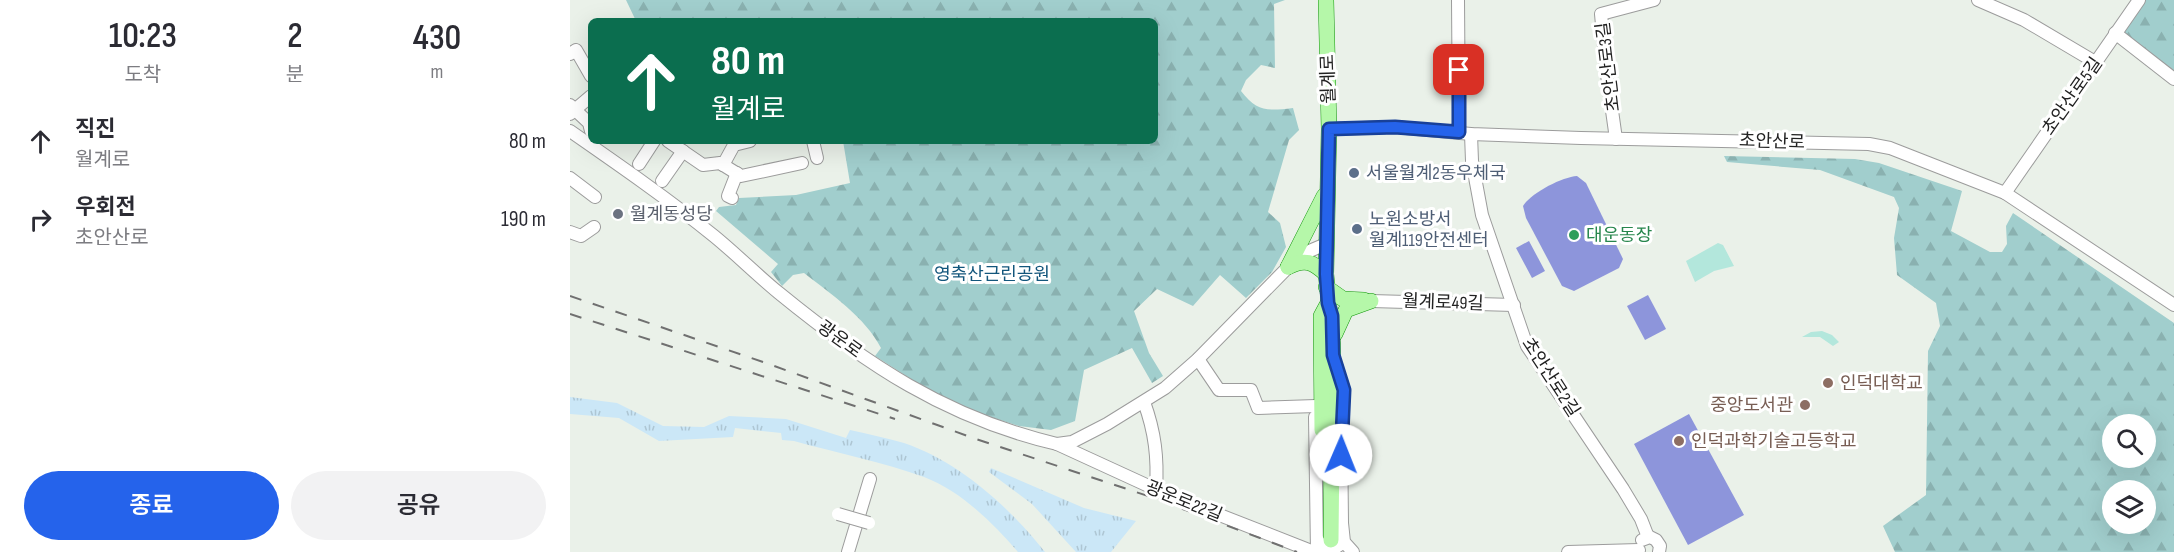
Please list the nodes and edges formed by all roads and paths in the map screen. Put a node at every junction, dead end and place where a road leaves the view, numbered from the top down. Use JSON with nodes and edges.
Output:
{"nodes":[{"id":1,"x":1326,"y":0,"type":"edge"},
{"id":2,"x":1458,"y":0,"type":"edge"},
{"id":3,"x":1654,"y":0,"type":"edge"},
{"id":4,"x":1978,"y":0,"type":"edge"},
{"id":5,"x":2139,"y":0,"type":"edge"},
{"id":6,"x":2115,"y":33,"type":"junction"},
{"id":7,"x":573,"y":52,"type":"edge"},
{"id":8,"x":2095,"y":62,"type":"junction"},
{"id":9,"x":588,"y":72,"type":"edge"},
{"id":10,"x":2174,"y":79,"type":"edge"},
{"id":11,"x":588,"y":98,"type":"edge"},
{"id":12,"x":571,"y":109,"type":"edge"},
{"id":13,"x":588,"y":122,"type":"edge"},
{"id":14,"x":1329,"y":129,"type":"junction"},
{"id":15,"x":570,"y":132,"type":"edge"},
{"id":16,"x":1465,"y":133,"type":"junction"},
{"id":17,"x":1616,"y":139,"type":"junction"},
{"id":18,"x":588,"y":141,"type":"edge"},
{"id":19,"x":652,"y":144,"type":"edge"},
{"id":20,"x":672,"y":144,"type":"edge"},
{"id":21,"x":738,"y":144,"type":"edge"},
{"id":22,"x":814,"y":144,"type":"edge"},
{"id":23,"x":595,"y":145,"type":"edge"},
{"id":24,"x":683,"y":151,"type":"junction"},
{"id":25,"x":817,"y":158,"type":"dead end"},
{"id":26,"x":802,"y":163,"type":"dead end"},
{"id":27,"x":639,"y":164,"type":"dead end"},
{"id":28,"x":723,"y":165,"type":"junction"},
{"id":29,"x":737,"y":173,"type":"junction"},
{"id":30,"x":570,"y":178,"type":"edge"},
{"id":31,"x":662,"y":181,"type":"dead end"},
{"id":32,"x":1327,"y":188,"type":"junction"},
{"id":33,"x":2005,"y":193,"type":"junction"},
{"id":34,"x":595,"y":197,"type":"dead end"},
{"id":35,"x":732,"y":198,"type":"dead end"},
{"id":36,"x":594,"y":227,"type":"dead end"},
{"id":37,"x":578,"y":236,"type":"edge"},
{"id":38,"x":1326,"y":244,"type":"junction"},
{"id":39,"x":1288,"y":267,"type":"junction"},
{"id":40,"x":1327,"y":288,"type":"junction"},
{"id":41,"x":1371,"y":300,"type":"junction"},
{"id":42,"x":1514,"y":305,"type":"junction"},
{"id":43,"x":2174,"y":305,"type":"edge"},
{"id":44,"x":1329,"y":352,"type":"junction"},
{"id":45,"x":1198,"y":359,"type":"junction"},
{"id":46,"x":1144,"y":402,"type":"junction"},
{"id":47,"x":1316,"y":406,"type":"junction"},
{"id":48,"x":1057,"y":444,"type":"junction"},
{"id":49,"x":870,"y":479,"type":"dead end"},
{"id":50,"x":1156,"y":490,"type":"junction"},
{"id":51,"x":838,"y":514,"type":"dead end"},
{"id":52,"x":869,"y":523,"type":"dead end"},
{"id":53,"x":1648,"y":537,"type":"junction"},
{"id":54,"x":1325,"y":544,"type":"edge"},
{"id":55,"x":1639,"y":551,"type":"edge"},
{"id":56,"x":848,"y":552,"type":"edge"},
{"id":57,"x":1353,"y":552,"type":"edge"},
{"id":58,"x":1568,"y":552,"type":"edge"},
{"id":59,"x":1659,"y":552,"type":"edge"}],
"edges":[{"from":1,"to":14,"type":"main road","name":"월계로"},
{"from":2,"to":16,"type":"street","name":"초안산로2길"},
{"from":3,"to":17,"type":"street","name":"초안산로3길"},
{"from":4,"to":8,"type":"street"},
{"from":5,"to":6,"type":"street","name":"초안산로5길"},
{"from":6,"to":8,"type":"street","name":"초안산로5길"},
{"from":6,"to":10,"type":"street"},
{"from":7,"to":9,"type":"street"},
{"from":8,"to":33,"type":"street","name":"초안산로5길"},
{"from":11,"to":12,"type":"street"},
{"from":12,"to":13,"type":"street"},
{"from":14,"to":16,"type":"street","name":"초안산로"},
{"from":14,"to":32,"type":"main road","name":"월계로"},
{"from":15,"to":18,"type":"street","name":"광운로"},
{"from":16,"to":17,"type":"street","name":"초안산로"},
{"from":16,"to":42,"type":"street","name":"초안산로2길"},
{"from":17,"to":33,"type":"street","name":"초안산로"},
{"from":19,"to":27,"type":"street"},
{"from":20,"to":24,"type":"street"},
{"from":21,"to":28,"type":"street"},
{"from":22,"to":25,"type":"street"},
{"from":23,"to":48,"type":"street","name":"광운로"},
{"from":24,"to":28,"type":"street"},
{"from":24,"to":31,"type":"street"},
{"from":26,"to":29,"type":"street"},
{"from":28,"to":29,"type":"street"},
{"from":29,"to":35,"type":"street"},
{"from":30,"to":34,"type":"street"},
{"from":32,"to":38,"type":"main road","name":"월계로"},
{"from":32,"to":39,"type":"main road"},
{"from":33,"to":43,"type":"street","name":"초안산로"},
{"from":36,"to":37,"type":"street"},
{"from":38,"to":39,"type":"street"},
{"from":38,"to":40,"type":"main road","name":"월계로"},
{"from":39,"to":40,"type":"main road"},
{"from":39,"to":45,"type":"street"},
{"from":40,"to":41,"type":"main road"},
{"from":40,"to":44,"type":"main road","name":"월계로"},
{"from":41,"to":42,"type":"street","name":"월계로49길"},
{"from":41,"to":44,"type":"main road"},
{"from":42,"to":53,"type":"street","name":"초안산로2길"},
{"from":44,"to":47,"type":"street"},
{"from":44,"to":54,"type":"main road","name":"월계로"},
{"from":45,"to":46,"type":"street"},
{"from":45,"to":47,"type":"street"},
{"from":46,"to":48,"type":"street"},
{"from":46,"to":50,"type":"street"},
{"from":47,"to":54,"type":"street"},
{"from":48,"to":50,"type":"street","name":"광운로22길"},
{"from":49,"to":56,"type":"street"},
{"from":50,"to":54,"type":"street","name":"광운로22길"},
{"from":51,"to":52,"type":"street","bridge":true},
{"from":53,"to":55,"type":"street"},
{"from":53,"to":59,"type":"street","name":"초안산로2길"},
{"from":54,"to":57,"type":"street"},
{"from":55,"to":58,"type":"street"}]}
